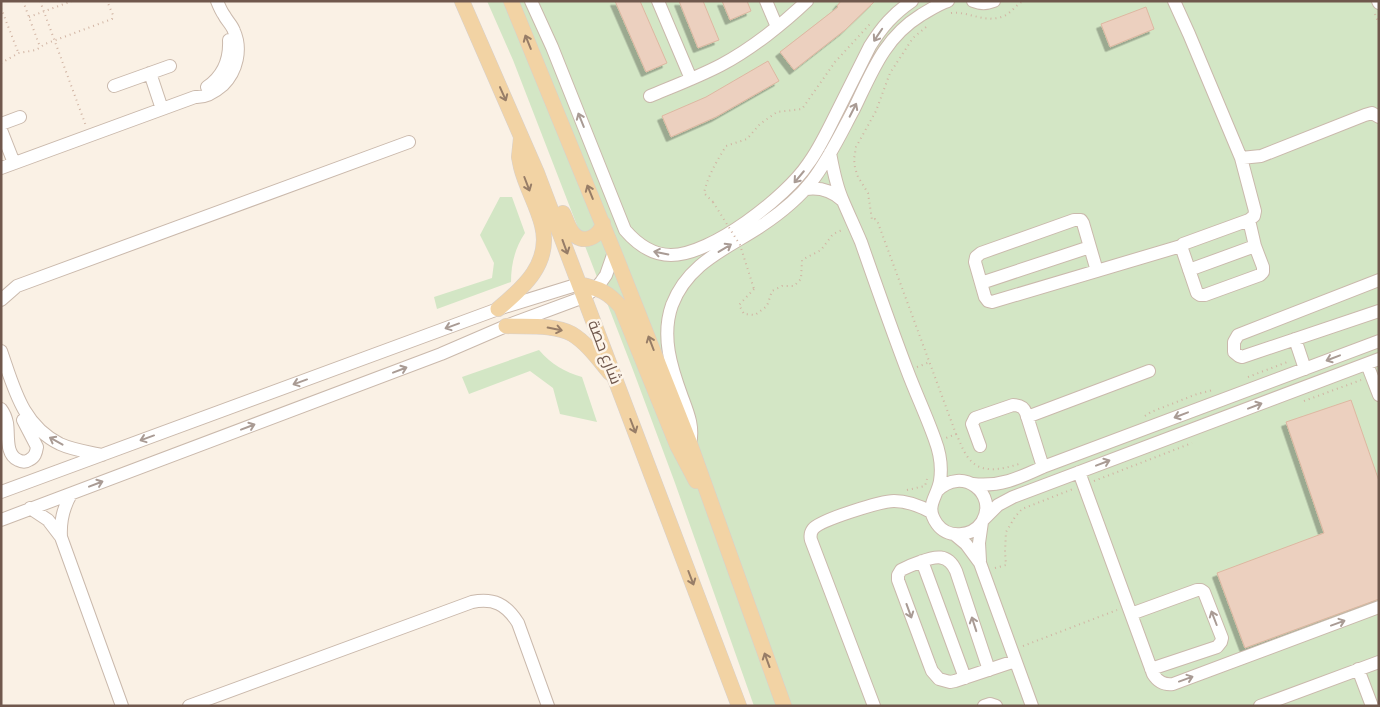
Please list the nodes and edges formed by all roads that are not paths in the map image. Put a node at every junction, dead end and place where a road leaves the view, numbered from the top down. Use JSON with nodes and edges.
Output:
{"nodes":[{"id":1,"x":217,"y":1,"type":"edge"},
{"id":2,"x":462,"y":1,"type":"edge"},
{"id":3,"x":511,"y":1,"type":"edge"},
{"id":4,"x":531,"y":1,"type":"edge"},
{"id":5,"x":658,"y":1,"type":"edge"},
{"id":6,"x":766,"y":1,"type":"edge"},
{"id":7,"x":808,"y":1,"type":"edge"},
{"id":8,"x":912,"y":1,"type":"edge"},
{"id":9,"x":973,"y":1,"type":"edge"},
{"id":10,"x":994,"y":1,"type":"edge"},
{"id":11,"x":1174,"y":1,"type":"edge"},
{"id":12,"x":948,"y":7,"type":"edge"},
{"id":13,"x":777,"y":27,"type":"junction"},
{"id":14,"x":170,"y":66,"type":"dead end"},
{"id":15,"x":150,"y":73,"type":"junction"},
{"id":16,"x":691,"y":79,"type":"junction"},
{"id":17,"x":114,"y":86,"type":"dead end"},
{"id":18,"x":650,"y":96,"type":"dead end"},
{"id":19,"x":162,"y":109,"type":"junction"},
{"id":20,"x":20,"y":116,"type":"dead end"},
{"id":21,"x":1379,"y":117,"type":"edge"},
{"id":22,"x":1,"y":124,"type":"edge"},
{"id":23,"x":1,"y":130,"type":"edge"},
{"id":24,"x":522,"y":137,"type":"junction"},
{"id":25,"x":409,"y":142,"type":"dead end"},
{"id":26,"x":830,"y":153,"type":"junction"},
{"id":27,"x":1241,"y":158,"type":"junction"},
{"id":28,"x":14,"y":163,"type":"junction"},
{"id":29,"x":1,"y":168,"type":"edge"},
{"id":30,"x":537,"y":173,"type":"junction"},
{"id":31,"x":806,"y":188,"type":"junction"},
{"id":32,"x":842,"y":200,"type":"junction"},
{"id":33,"x":1249,"y":220,"type":"junction"},
{"id":34,"x":603,"y":223,"type":"junction"},
{"id":35,"x":1181,"y":246,"type":"junction"},
{"id":36,"x":1255,"y":246,"type":"junction"},
{"id":37,"x":1090,"y":247,"type":"junction"},
{"id":38,"x":614,"y":252,"type":"junction"},
{"id":39,"x":1189,"y":270,"type":"junction"},
{"id":40,"x":1097,"y":271,"type":"junction"},
{"id":41,"x":1379,"y":280,"type":"edge"},
{"id":42,"x":981,"y":283,"type":"junction"},
{"id":43,"x":1,"y":285,"type":"edge"},
{"id":44,"x":17,"y":286,"type":"junction"},
{"id":45,"x":587,"y":290,"type":"junction"},
{"id":46,"x":1,"y":300,"type":"edge"},
{"id":47,"x":498,"y":309,"type":"junction"},
{"id":48,"x":1379,"y":311,"type":"edge"},
{"id":49,"x":506,"y":326,"type":"junction"},
{"id":50,"x":1295,"y":339,"type":"junction"},
{"id":51,"x":1379,"y":341,"type":"edge"},
{"id":52,"x":1,"y":351,"type":"edge"},
{"id":53,"x":1373,"y":361,"type":"edge"},
{"id":54,"x":1303,"y":363,"type":"junction"},
{"id":55,"x":1149,"y":372,"type":"dead end"},
{"id":56,"x":616,"y":380,"type":"junction"},
{"id":57,"x":1379,"y":394,"type":"edge"},
{"id":58,"x":18,"y":398,"type":"junction"},
{"id":59,"x":1,"y":409,"type":"edge"},
{"id":60,"x":1028,"y":417,"type":"junction"},
{"id":61,"x":690,"y":444,"type":"junction"},
{"id":62,"x":980,"y":446,"type":"dead end"},
{"id":63,"x":937,"y":448,"type":"junction"},
{"id":64,"x":102,"y":455,"type":"junction"},
{"id":65,"x":1042,"y":462,"type":"junction"},
{"id":66,"x":1079,"y":472,"type":"junction"},
{"id":67,"x":971,"y":483,"type":"junction"},
{"id":68,"x":1,"y":492,"type":"edge"},
{"id":69,"x":71,"y":494,"type":"junction"},
{"id":70,"x":935,"y":494,"type":"junction"},
{"id":71,"x":904,"y":501,"type":"junction"},
{"id":72,"x":30,"y":508,"type":"junction"},
{"id":73,"x":713,"y":508,"type":"junction"},
{"id":74,"x":932,"y":512,"type":"junction"},
{"id":75,"x":1,"y":520,"type":"edge"},
{"id":76,"x":982,"y":521,"type":"junction"},
{"id":77,"x":954,"y":534,"type":"junction"},
{"id":78,"x":60,"y":537,"type":"junction"},
{"id":79,"x":922,"y":561,"type":"junction"},
{"id":80,"x":982,"y":567,"type":"junction"},
{"id":81,"x":1379,"y":608,"type":"edge"},
{"id":82,"x":1132,"y":614,"type":"junction"},
{"id":83,"x":1013,"y":656,"type":"junction"},
{"id":84,"x":1379,"y":662,"type":"edge"},
{"id":85,"x":1362,"y":668,"type":"junction"},
{"id":86,"x":1152,"y":669,"type":"junction"},
{"id":87,"x":989,"y":670,"type":"junction"},
{"id":88,"x":965,"y":678,"type":"junction"},
{"id":89,"x":1375,"y":700,"type":"edge"},
{"id":90,"x":546,"y":703,"type":"edge"},
{"id":91,"x":122,"y":706,"type":"edge"},
{"id":92,"x":189,"y":706,"type":"edge"},
{"id":93,"x":739,"y":706,"type":"edge"},
{"id":94,"x":784,"y":706,"type":"edge"},
{"id":95,"x":874,"y":706,"type":"edge"},
{"id":96,"x":984,"y":706,"type":"edge"},
{"id":97,"x":996,"y":706,"type":"edge"},
{"id":98,"x":1032,"y":706,"type":"edge"},
{"id":99,"x":1260,"y":706,"type":"edge"}],
"edges":[{"from":1,"to":19,"type":"street"},
{"from":2,"to":24,"type":"main road","name":"شارع حصة","one_way":true},
{"from":34,"to":3,"type":"main road","one_way":true},
{"from":8,"to":4,"type":"street","one_way":true},
{"from":5,"to":16,"type":"street"},
{"from":6,"to":13,"type":"street"},
{"from":7,"to":13,"type":"street"},
{"from":9,"to":10,"type":"street"},
{"from":11,"to":27,"type":"street"},
{"from":26,"to":12,"type":"street","one_way":true},
{"from":13,"to":16,"type":"street"},
{"from":14,"to":15,"type":"street"},
{"from":15,"to":17,"type":"street"},
{"from":15,"to":19,"type":"street"},
{"from":16,"to":18,"type":"street"},
{"from":19,"to":28,"type":"street"},
{"from":20,"to":22,"type":"street"},
{"from":21,"to":27,"type":"street"},
{"from":23,"to":28,"type":"street"},
{"from":24,"to":30,"type":"main road","name":"شارع حصة"},
{"from":24,"to":47,"type":"main road","one_way":true},
{"from":25,"to":44,"type":"street"},
{"from":26,"to":31,"type":"street"},
{"from":26,"to":32,"type":"street"},
{"from":27,"to":33,"type":"street"},
{"from":28,"to":29,"type":"street"},
{"from":30,"to":34,"type":"main road"},
{"from":30,"to":45,"type":"main road","name":"شارع حصة","one_way":true},
{"from":31,"to":32,"type":"street"},
{"from":61,"to":31,"type":"street","one_way":true},
{"from":32,"to":63,"type":"street"},
{"from":33,"to":35,"type":"street"},
{"from":33,"to":36,"type":"street"},
{"from":34,"to":38,"type":"main road"},
{"from":35,"to":39,"type":"street"},
{"from":35,"to":40,"type":"street"},
{"from":36,"to":39,"type":"street"},
{"from":36,"to":39,"type":"street"},
{"from":37,"to":40,"type":"street"},
{"from":37,"to":42,"type":"street"},
{"from":37,"to":42,"type":"street"},
{"from":38,"to":45,"type":"street"},
{"from":61,"to":38,"type":"main road","one_way":true},
{"from":40,"to":42,"type":"street"},
{"from":41,"to":50,"type":"street"},
{"from":43,"to":44,"type":"street"},
{"from":44,"to":46,"type":"street"},
{"from":45,"to":47,"type":"street"},
{"from":45,"to":49,"type":"street"},
{"from":45,"to":56,"type":"main road","name":"شارع حصة"},
{"from":45,"to":73,"type":"main road"},
{"from":47,"to":64,"type":"street","one_way":true},
{"from":48,"to":50,"type":"street"},
{"from":49,"to":56,"type":"main road","one_way":true},
{"from":69,"to":49,"type":"street","one_way":true},
{"from":50,"to":54,"type":"street"},
{"from":51,"to":54,"type":"street","one_way":true},
{"from":52,"to":58,"type":"street"},
{"from":53,"to":57,"type":"street"},
{"from":66,"to":53,"type":"street","one_way":true},
{"from":54,"to":65,"type":"street","one_way":true},
{"from":55,"to":60,"type":"street"},
{"from":56,"to":93,"type":"main road","name":"شارع حصة","one_way":true},
{"from":58,"to":59,"type":"street"},
{"from":64,"to":58,"type":"street","one_way":true},
{"from":60,"to":62,"type":"street"},
{"from":60,"to":65,"type":"street"},
{"from":61,"to":73,"type":"main road"},
{"from":63,"to":67,"type":"street"},
{"from":63,"to":70,"type":"street"},
{"from":64,"to":68,"type":"street"},
{"from":65,"to":67,"type":"street"},
{"from":66,"to":76,"type":"street"},
{"from":66,"to":82,"type":"street"},
{"from":67,"to":70,"type":"street"},
{"from":67,"to":76,"type":"street"},
{"from":69,"to":72,"type":"street"},
{"from":69,"to":78,"type":"street"},
{"from":70,"to":71,"type":"street"},
{"from":70,"to":74,"type":"street"},
{"from":71,"to":74,"type":"street"},
{"from":71,"to":95,"type":"street"},
{"from":72,"to":75,"type":"street"},
{"from":72,"to":78,"type":"street"},
{"from":94,"to":73,"type":"main road","one_way":true},
{"from":74,"to":77,"type":"street"},
{"from":76,"to":77,"type":"street"},
{"from":76,"to":80,"type":"street"},
{"from":77,"to":80,"type":"street"},
{"from":78,"to":91,"type":"street"},
{"from":87,"to":79,"type":"street","one_way":true},
{"from":79,"to":88,"type":"street"},
{"from":79,"to":88,"type":"street","one_way":true},
{"from":80,"to":83,"type":"street"},
{"from":86,"to":81,"type":"street","one_way":true},
{"from":82,"to":86,"type":"street"},
{"from":86,"to":82,"type":"street","one_way":true},
{"from":83,"to":87,"type":"street"},
{"from":83,"to":98,"type":"street"},
{"from":84,"to":85,"type":"street"},
{"from":85,"to":89,"type":"street"},
{"from":85,"to":99,"type":"street"},
{"from":87,"to":88,"type":"street"},
{"from":90,"to":92,"type":"street"},
{"from":96,"to":97,"type":"street"}]}
